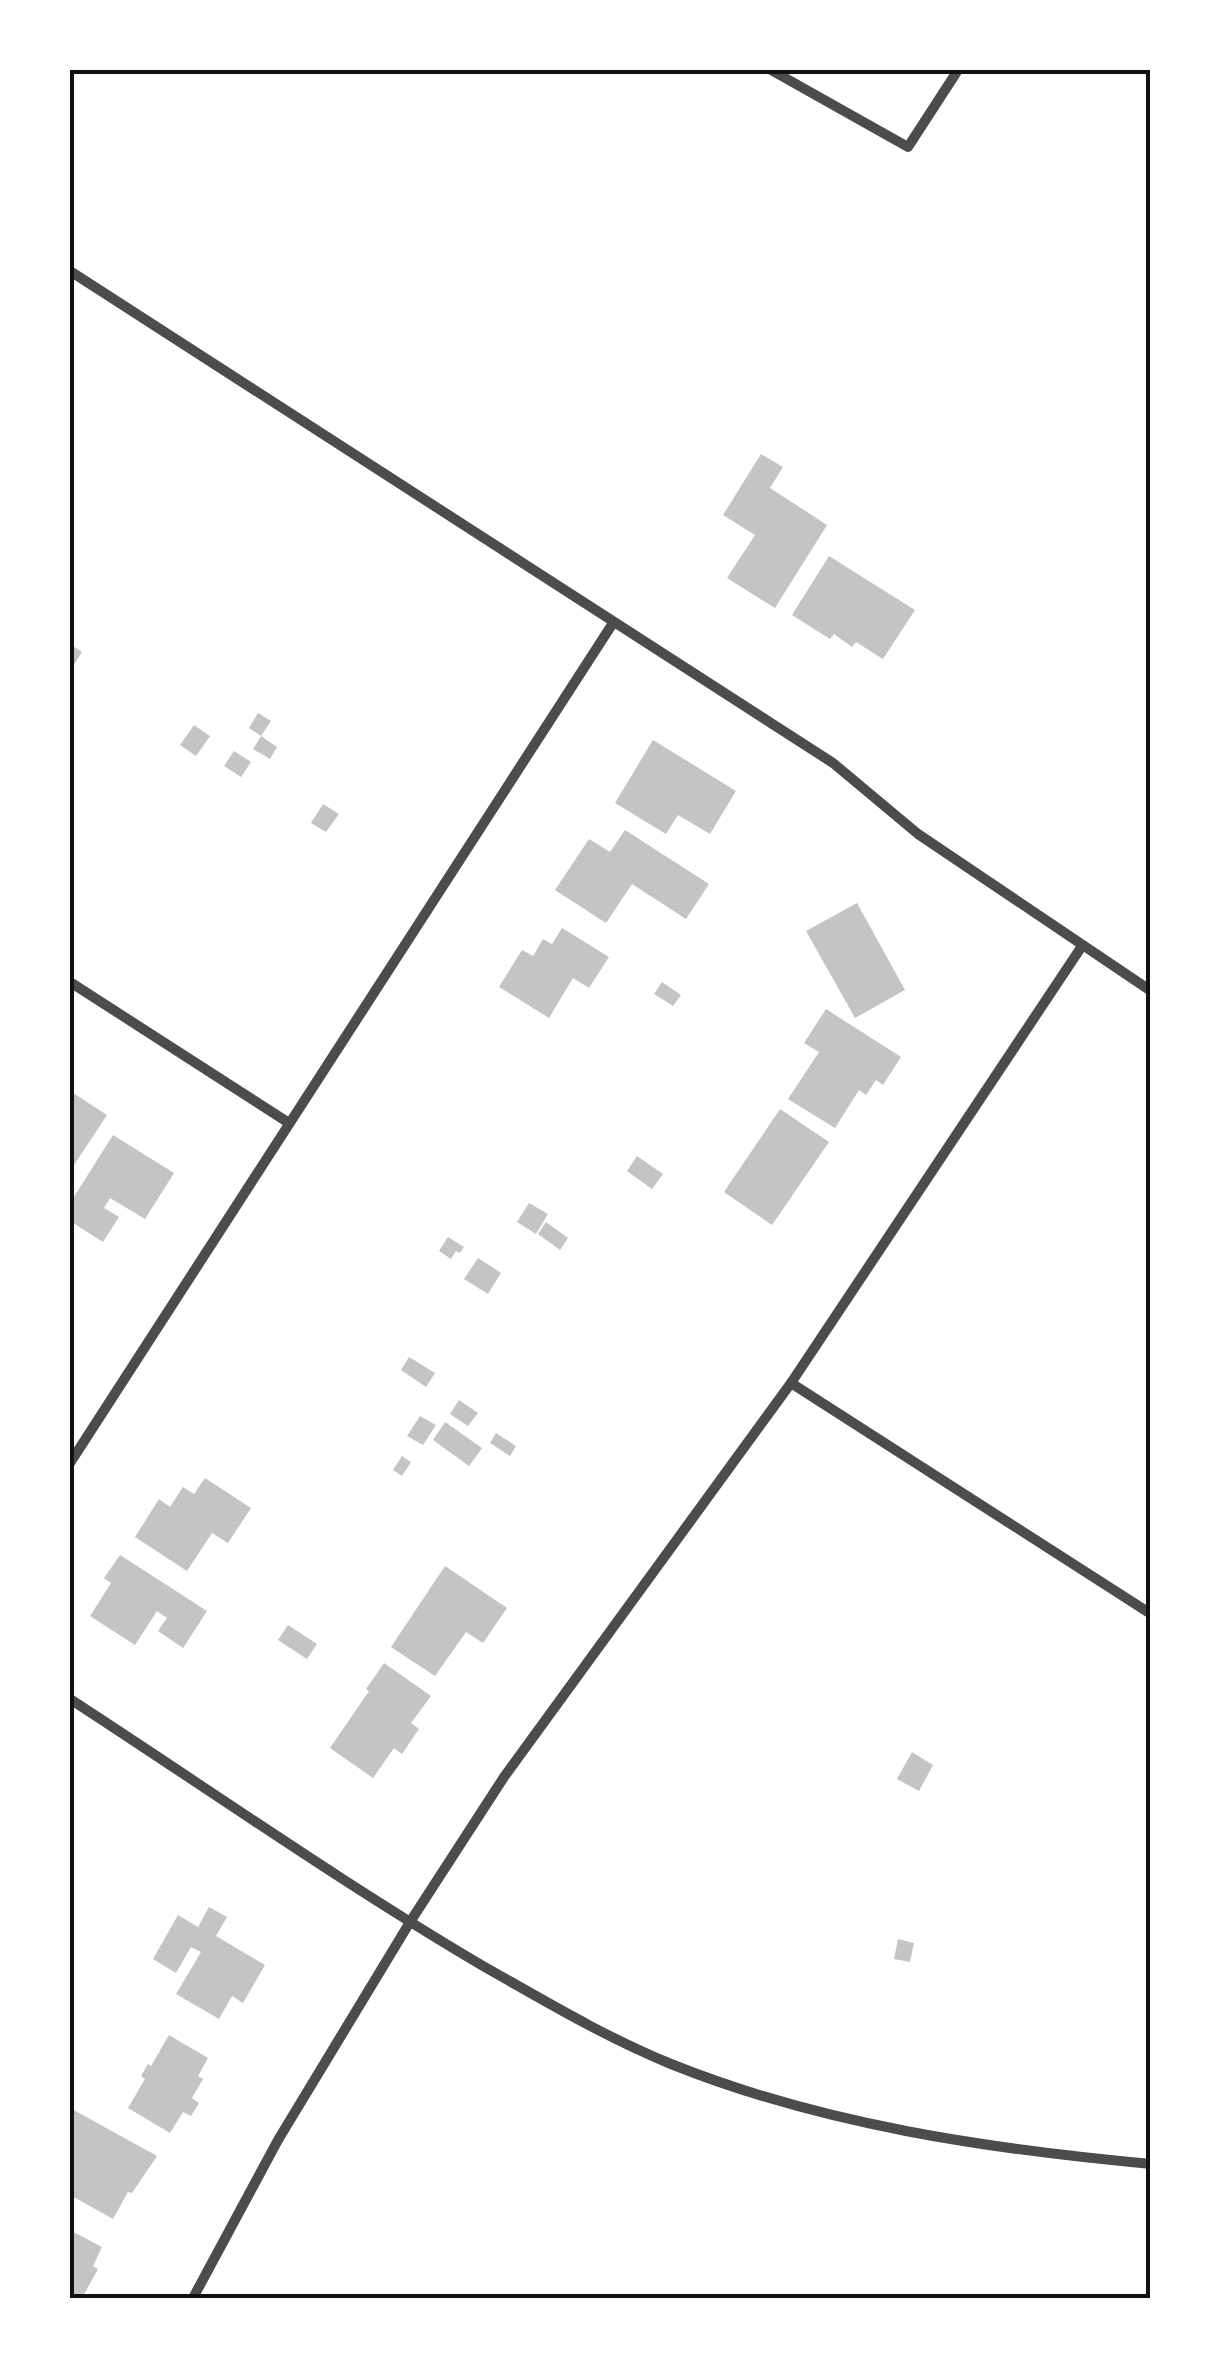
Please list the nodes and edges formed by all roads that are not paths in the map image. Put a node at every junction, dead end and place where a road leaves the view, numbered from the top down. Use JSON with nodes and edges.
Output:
{"nodes":[{"id":1,"x":770,"y":70,"type":"edge"},
{"id":2,"x":958,"y":70,"type":"edge"},
{"id":3,"x":70,"y":270,"type":"edge"},
{"id":4,"x":613,"y":623,"type":"junction"},
{"id":5,"x":1082,"y":946,"type":"junction"},
{"id":6,"x":70,"y":982,"type":"edge"},
{"id":7,"x":1151,"y":991,"type":"edge"},
{"id":8,"x":289,"y":1124,"type":"junction"},
{"id":9,"x":792,"y":1383,"type":"junction"},
{"id":10,"x":70,"y":1463,"type":"edge"},
{"id":11,"x":1151,"y":1614,"type":"edge"},
{"id":12,"x":70,"y":1699,"type":"edge"},
{"id":13,"x":410,"y":1922,"type":"junction"},
{"id":14,"x":1151,"y":2164,"type":"edge"},
{"id":15,"x":193,"y":2298,"type":"edge"}],
"edges":[{"from":1,"to":2,"type":"street"},
{"from":3,"to":4,"type":"street"},
{"from":4,"to":5,"type":"street"},
{"from":4,"to":8,"type":"street"},
{"from":5,"to":7,"type":"street"},
{"from":5,"to":9,"type":"street"},
{"from":6,"to":8,"type":"street"},
{"from":8,"to":10,"type":"street"},
{"from":9,"to":11,"type":"street"},
{"from":9,"to":13,"type":"street"},
{"from":12,"to":13,"type":"street"},
{"from":13,"to":14,"type":"street"},
{"from":13,"to":15,"type":"street"}]}
